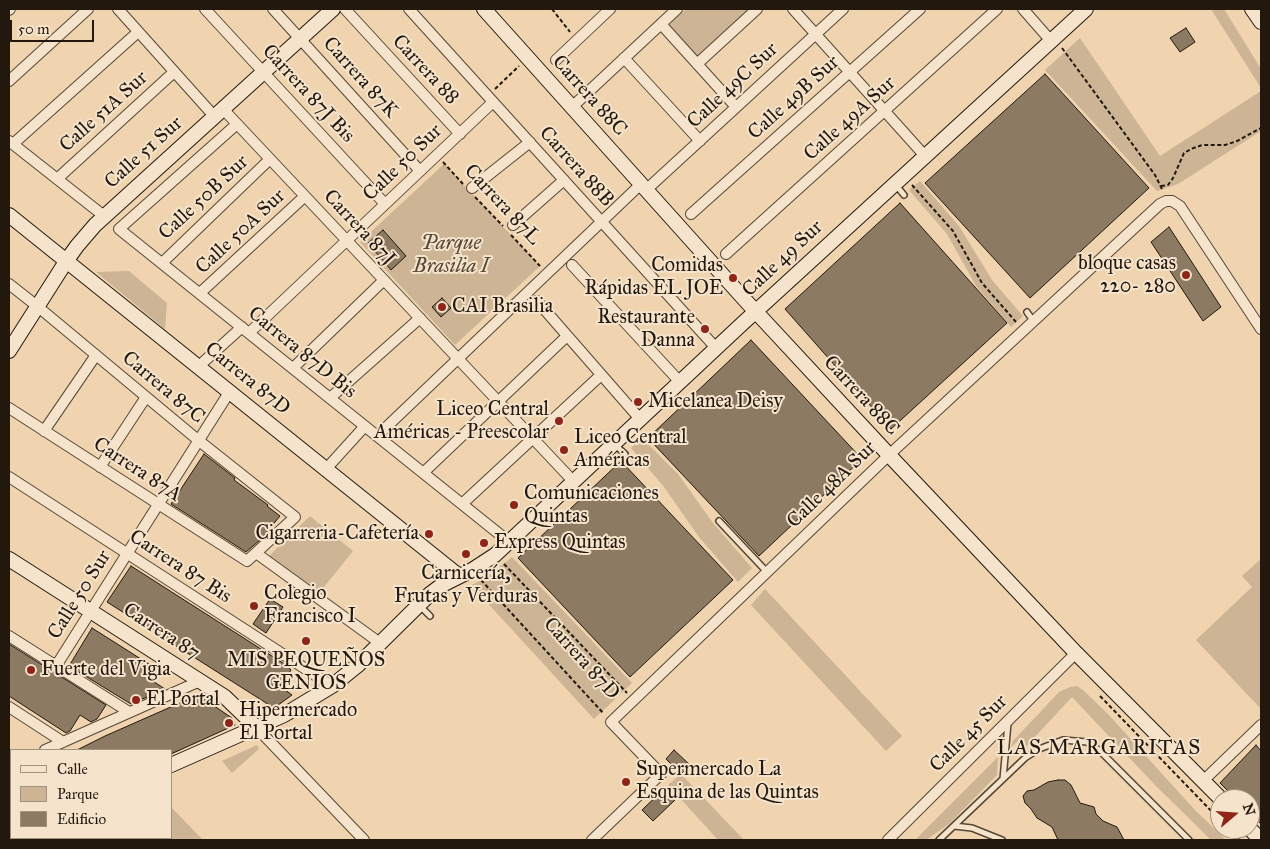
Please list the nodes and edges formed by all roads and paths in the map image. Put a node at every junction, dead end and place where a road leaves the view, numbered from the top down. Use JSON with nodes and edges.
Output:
{"nodes":[{"id":1,"x":88,"y":9,"type":"edge"},
{"id":2,"x":118,"y":9,"type":"edge"},
{"id":3,"x":205,"y":9,"type":"edge"},
{"id":4,"x":273,"y":9,"type":"edge"},
{"id":5,"x":333,"y":9,"type":"edge"},
{"id":6,"x":345,"y":9,"type":"edge"},
{"id":7,"x":409,"y":9,"type":"edge"},
{"id":8,"x":484,"y":9,"type":"edge"},
{"id":9,"x":552,"y":9,"type":"edge"},
{"id":10,"x":610,"y":9,"type":"edge"},
{"id":11,"x":677,"y":9,"type":"edge"},
{"id":12,"x":756,"y":9,"type":"edge"},
{"id":13,"x":793,"y":9,"type":"edge"},
{"id":14,"x":843,"y":9,"type":"edge"},
{"id":15,"x":920,"y":9,"type":"edge"},
{"id":16,"x":997,"y":9,"type":"edge"},
{"id":17,"x":1023,"y":9,"type":"edge"},
{"id":18,"x":1086,"y":9,"type":"edge"},
{"id":19,"x":1252,"y":9,"type":"edge"},
{"id":20,"x":1261,"y":22,"type":"edge"},
{"id":21,"x":661,"y":24,"type":"junction"},
{"id":22,"x":138,"y":32,"type":"junction"},
{"id":23,"x":816,"y":34,"type":"junction"},
{"id":24,"x":301,"y":38,"type":"junction"},
{"id":25,"x":576,"y":39,"type":"junction"},
{"id":26,"x":1052,"y":39,"type":"junction"},
{"id":27,"x":624,"y":58,"type":"junction"},
{"id":28,"x":556,"y":60,"type":"dead end"},
{"id":29,"x":523,"y":62,"type":"dead end"},
{"id":30,"x":697,"y":64,"type":"junction"},
{"id":31,"x":174,"y":72,"type":"junction"},
{"id":32,"x":263,"y":72,"type":"junction"},
{"id":33,"x":850,"y":72,"type":"junction"},
{"id":34,"x":9,"y":81,"type":"edge"},
{"id":35,"x":491,"y":99,"type":"junction"},
{"id":36,"x":572,"y":107,"type":"junction"},
{"id":37,"x":736,"y":107,"type":"junction"},
{"id":38,"x":884,"y":111,"type":"junction"},
{"id":39,"x":219,"y":113,"type":"junction"},
{"id":40,"x":237,"y":124,"type":"junction"},
{"id":41,"x":1261,"y":128,"type":"edge"},
{"id":42,"x":460,"y":134,"type":"junction"},
{"id":43,"x":700,"y":141,"type":"junction"},
{"id":44,"x":530,"y":142,"type":"junction"},
{"id":45,"x":11,"y":143,"type":"edge"},
{"id":46,"x":437,"y":156,"type":"junction"},
{"id":47,"x":925,"y":156,"type":"junction"},
{"id":48,"x":270,"y":160,"type":"junction"},
{"id":49,"x":420,"y":171,"type":"junction"},
{"id":50,"x":57,"y":179,"type":"junction"},
{"id":51,"x":564,"y":180,"type":"junction"},
{"id":52,"x":901,"y":185,"type":"junction"},
{"id":53,"x":1161,"y":186,"type":"junction"},
{"id":54,"x":644,"y":187,"type":"junction"},
{"id":55,"x":471,"y":191,"type":"junction"},
{"id":56,"x":305,"y":196,"type":"junction"},
{"id":57,"x":1169,"y":201,"type":"junction"},
{"id":58,"x":386,"y":204,"type":"junction"},
{"id":59,"x":691,"y":214,"type":"dead end"},
{"id":60,"x":9,"y":215,"type":"edge"},
{"id":61,"x":104,"y":216,"type":"junction"},
{"id":62,"x":602,"y":222,"type":"junction"},
{"id":63,"x":512,"y":225,"type":"dead end"},
{"id":64,"x":347,"y":241,"type":"junction"},
{"id":65,"x":726,"y":254,"type":"dead end"},
{"id":66,"x":67,"y":260,"type":"junction"},
{"id":67,"x":162,"y":262,"type":"junction"},
{"id":68,"x":572,"y":265,"type":"dead end"},
{"id":69,"x":547,"y":274,"type":"junction"},
{"id":70,"x":384,"y":280,"type":"junction"},
{"id":71,"x":9,"y":284,"type":"edge"},
{"id":72,"x":200,"y":293,"type":"junction"},
{"id":73,"x":537,"y":302,"type":"dead end"},
{"id":74,"x":37,"y":306,"type":"junction"},
{"id":75,"x":756,"y":312,"type":"junction"},
{"id":76,"x":1027,"y":312,"type":"dead end"},
{"id":77,"x":420,"y":318,"type":"junction"},
{"id":78,"x":1034,"y":322,"type":"junction"},
{"id":79,"x":1261,"y":329,"type":"edge"},
{"id":80,"x":245,"y":330,"type":"junction"},
{"id":81,"x":1024,"y":330,"type":"junction"},
{"id":82,"x":567,"y":336,"type":"junction"},
{"id":83,"x":10,"y":345,"type":"edge"},
{"id":84,"x":716,"y":348,"type":"junction"},
{"id":85,"x":96,"y":354,"type":"junction"},
{"id":86,"x":458,"y":358,"type":"junction"},
{"id":87,"x":199,"y":366,"type":"junction"},
{"id":88,"x":293,"y":368,"type":"junction"},
{"id":89,"x":601,"y":375,"type":"junction"},
{"id":90,"x":680,"y":382,"type":"junction"},
{"id":91,"x":230,"y":391,"type":"junction"},
{"id":92,"x":146,"y":397,"type":"junction"},
{"id":93,"x":330,"y":398,"type":"junction"},
{"id":94,"x":498,"y":401,"type":"junction"},
{"id":95,"x":9,"y":408,"type":"edge"},
{"id":96,"x":640,"y":419,"type":"junction"},
{"id":97,"x":365,"y":426,"type":"junction"},
{"id":98,"x":44,"y":431,"type":"junction"},
{"id":99,"x":377,"y":436,"type":"junction"},
{"id":100,"x":533,"y":438,"type":"junction"},
{"id":101,"x":198,"y":440,"type":"junction"},
{"id":102,"x":614,"y":444,"type":"junction"},
{"id":103,"x":625,"y":454,"type":"dead end"},
{"id":104,"x":888,"y":455,"type":"junction"},
{"id":105,"x":100,"y":467,"type":"junction"},
{"id":106,"x":326,"y":468,"type":"junction"},
{"id":107,"x":423,"y":473,"type":"junction"},
{"id":108,"x":9,"y":477,"type":"edge"},
{"id":109,"x":573,"y":481,"type":"junction"},
{"id":110,"x":158,"y":504,"type":"junction"},
{"id":111,"x":462,"y":504,"type":"junction"},
{"id":112,"x":719,"y":521,"type":"dead end"},
{"id":113,"x":508,"y":541,"type":"junction"},
{"id":114,"x":127,"y":553,"type":"junction"},
{"id":115,"x":256,"y":553,"type":"junction"},
{"id":116,"x":494,"y":555,"type":"junction"},
{"id":117,"x":9,"y":559,"type":"edge"},
{"id":118,"x":766,"y":572,"type":"junction"},
{"id":119,"x":466,"y":573,"type":"junction"},
{"id":120,"x":419,"y":604,"type":"junction"},
{"id":121,"x":90,"y":611,"type":"junction"},
{"id":122,"x":430,"y":616,"type":"dead end"},
{"id":123,"x":9,"y":636,"type":"edge"},
{"id":124,"x":380,"y":643,"type":"junction"},
{"id":125,"x":1076,"y":653,"type":"junction"},
{"id":126,"x":56,"y":666,"type":"junction"},
{"id":127,"x":200,"y":681,"type":"junction"},
{"id":128,"x":332,"y":686,"type":"junction"},
{"id":129,"x":1100,"y":696,"type":"dead end"},
{"id":130,"x":634,"y":700,"type":"junction"},
{"id":131,"x":9,"y":707,"type":"edge"},
{"id":132,"x":129,"y":712,"type":"junction"},
{"id":133,"x":1008,"y":720,"type":"junction"},
{"id":134,"x":611,"y":722,"type":"junction"},
{"id":135,"x":1261,"y":724,"type":"edge"},
{"id":136,"x":256,"y":727,"type":"junction"},
{"id":137,"x":64,"y":742,"type":"junction"},
{"id":138,"x":47,"y":749,"type":"edge"},
{"id":139,"x":172,"y":765,"type":"edge"},
{"id":140,"x":1003,"y":780,"type":"junction"},
{"id":141,"x":1204,"y":781,"type":"junction"},
{"id":142,"x":1212,"y":789,"type":"edge"},
{"id":143,"x":1210,"y":810,"type":"edge"},
{"id":144,"x":954,"y":826,"type":"junction"},
{"id":145,"x":364,"y":840,"type":"edge"},
{"id":146,"x":592,"y":840,"type":"edge"},
{"id":147,"x":888,"y":840,"type":"edge"},
{"id":148,"x":939,"y":840,"type":"edge"},
{"id":149,"x":1002,"y":840,"type":"edge"},
{"id":150,"x":1189,"y":840,"type":"edge"}],
"edges":[{"from":1,"to":34,"type":"street"},
{"from":2,"to":22,"type":"street","name":"Carrera 87J"},
{"from":3,"to":32,"type":"street","name":"Carrera 87J Bis"},
{"from":4,"to":24,"type":"street","name":"Carrera 87K"},
{"from":5,"to":24,"type":"street","name":"Calle 51 Sur"},
{"from":6,"to":42,"type":"street","name":"Carrera 88"},
{"from":7,"to":35,"type":"street","name":"Carrera 88B"},
{"from":8,"to":36,"type":"street","name":"Carrera 88C"},
{"from":9,"to":25,"type":"path"},
{"from":10,"to":25,"type":"street"},
{"from":11,"to":21,"type":"street"},
{"from":12,"to":30,"type":"street"},
{"from":13,"to":23,"type":"street"},
{"from":14,"to":23,"type":"street","name":"Calle 49C Sur"},
{"from":15,"to":33,"type":"street","name":"Calle 49B Sur"},
{"from":16,"to":38,"type":"street","name":"Calle 49A Sur"},
{"from":17,"to":26,"type":"street"},
{"from":18,"to":26,"type":"street","name":"Calle 49 Sur"},
{"from":19,"to":20,"type":"street"},
{"from":21,"to":27,"type":"street"},
{"from":21,"to":30,"type":"street"},
{"from":22,"to":31,"type":"street","name":"Carrera 87J"},
{"from":22,"to":45,"type":"street"},
{"from":23,"to":33,"type":"street"},
{"from":23,"to":37,"type":"street","name":"Calle 49C Sur"},
{"from":24,"to":32,"type":"street","name":"Calle 51 Sur"},
{"from":24,"to":49,"type":"street","name":"Carrera 87K"},
{"from":25,"to":28,"type":"street"},
{"from":26,"to":47,"type":"street","name":"Calle 49 Sur"},
{"from":26,"to":53,"type":"path"},
{"from":27,"to":36,"type":"street"},
{"from":27,"to":43,"type":"street"},
{"from":29,"to":35,"type":"path"},
{"from":30,"to":37,"type":"street"},
{"from":31,"to":39,"type":"street","name":"Carrera 87J"},
{"from":31,"to":50,"type":"street","name":"Calle 51A Sur"},
{"from":32,"to":39,"type":"street","name":"Calle 51 Sur"},
{"from":32,"to":58,"type":"street","name":"Carrera 87J Bis"},
{"from":33,"to":38,"type":"street"},
{"from":33,"to":59,"type":"street","name":"Calle 49B Sur"},
{"from":35,"to":42,"type":"street","name":"Calle 50 Sur"},
{"from":35,"to":44,"type":"street","name":"Carrera 88B"},
{"from":36,"to":54,"type":"street","name":"Carrera 88C"},
{"from":37,"to":43,"type":"street","name":"Calle 49C Sur"},
{"from":38,"to":47,"type":"street"},
{"from":38,"to":65,"type":"street","name":"Calle 49A Sur"},
{"from":39,"to":40,"type":"street","name":"Carrera 87J"},
{"from":39,"to":61,"type":"street","name":"Calle 51 Sur"},
{"from":40,"to":48,"type":"street","name":"Carrera 87J"},
{"from":40,"to":67,"type":"street","name":"Carrera 87D Bis"},
{"from":41,"to":53,"type":"path"},
{"from":42,"to":46,"type":"street","name":"Calle 50 Sur"},
{"from":43,"to":54,"type":"street","name":"Calle 49C Sur"},
{"from":44,"to":51,"type":"street","name":"Carrera 88B"},
{"from":44,"to":55,"type":"street"},
{"from":45,"to":50,"type":"street"},
{"from":46,"to":49,"type":"street","name":"Calle 50 Sur"},
{"from":46,"to":55,"type":"path","name":"Carrera 87L"},
{"from":47,"to":52,"type":"street","name":"Calle 49 Sur"},
{"from":48,"to":56,"type":"street","name":"Carrera 87J"},
{"from":48,"to":67,"type":"street","name":"Calle 50B Sur"},
{"from":49,"to":58,"type":"street","name":"Calle 50 Sur"},
{"from":50,"to":61,"type":"street"},
{"from":51,"to":62,"type":"street","name":"Carrera 88B"},
{"from":51,"to":63,"type":"street"},
{"from":52,"to":75,"type":"street","name":"Calle 49 Sur"},
{"from":52,"to":81,"type":"path"},
{"from":53,"to":57,"type":"path"},
{"from":54,"to":62,"type":"street","name":"Calle 49C Sur"},
{"from":54,"to":75,"type":"street","name":"Carrera 88C"},
{"from":55,"to":69,"type":"path","name":"Carrera 87L"},
{"from":56,"to":64,"type":"street","name":"Carrera 87J"},
{"from":56,"to":72,"type":"street","name":"Calle 50A Sur"},
{"from":57,"to":78,"type":"street","name":"Calle 48A Sur"},
{"from":57,"to":79,"type":"street"},
{"from":58,"to":64,"type":"street","name":"Calle 50 Sur"},
{"from":60,"to":66,"type":"street","name":"Carrera 87D"},
{"from":61,"to":66,"type":"street","name":"Calle 51 Sur"},
{"from":62,"to":69,"type":"street","name":"Calle 49C Sur"},
{"from":62,"to":84,"type":"street","name":"Carrera 88B"},
{"from":64,"to":70,"type":"street","name":"Carrera 87J"},
{"from":64,"to":80,"type":"street","name":"Calle 50 Sur"},
{"from":66,"to":74,"type":"street","name":"Calle 51 Sur"},
{"from":66,"to":87,"type":"street","name":"Carrera 87D"},
{"from":67,"to":72,"type":"street","name":"Carrera 87D Bis"},
{"from":68,"to":90,"type":"street"},
{"from":69,"to":86,"type":"street","name":"Calle 49C Sur"},
{"from":70,"to":77,"type":"street","name":"Carrera 87J"},
{"from":70,"to":88,"type":"street"},
{"from":71,"to":74,"type":"street","name":"Carrera 87C"},
{"from":72,"to":80,"type":"street","name":"Carrera 87D Bis"},
{"from":73,"to":82,"type":"street"},
{"from":74,"to":83,"type":"street","name":"Calle 51 Sur"},
{"from":74,"to":85,"type":"street","name":"Carrera 87C"},
{"from":75,"to":84,"type":"street","name":"Calle 49 Sur"},
{"from":75,"to":104,"type":"street","name":"Carrera 88C"},
{"from":76,"to":78,"type":"lane"},
{"from":77,"to":86,"type":"street","name":"Carrera 87J"},
{"from":77,"to":93,"type":"street"},
{"from":78,"to":81,"type":"street","name":"Calle 48A Sur"},
{"from":80,"to":87,"type":"street","name":"Calle 50 Sur"},
{"from":80,"to":88,"type":"street","name":"Carrera 87D Bis"},
{"from":81,"to":104,"type":"street","name":"Calle 48A Sur"},
{"from":82,"to":89,"type":"street"},
{"from":82,"to":94,"type":"street"},
{"from":84,"to":90,"type":"street","name":"Calle 49 Sur"},
{"from":85,"to":92,"type":"street","name":"Carrera 87C"},
{"from":85,"to":98,"type":"street"},
{"from":86,"to":94,"type":"street","name":"Carrera 87J"},
{"from":86,"to":99,"type":"street","name":"Calle 49C Sur"},
{"from":87,"to":91,"type":"street","name":"Carrera 87D"},
{"from":88,"to":93,"type":"street","name":"Carrera 87D Bis"},
{"from":89,"to":96,"type":"street"},
{"from":89,"to":100,"type":"street"},
{"from":90,"to":96,"type":"street","name":"Calle 49 Sur"},
{"from":91,"to":101,"type":"street","name":"Calle 50 Sur"},
{"from":91,"to":106,"type":"street","name":"Carrera 87D"},
{"from":92,"to":101,"type":"street","name":"Carrera 87C"},
{"from":92,"to":105,"type":"street"},
{"from":93,"to":97,"type":"street","name":"Carrera 87D Bis"},
{"from":94,"to":100,"type":"street","name":"Carrera 87J"},
{"from":94,"to":107,"type":"street"},
{"from":95,"to":98,"type":"street","name":"Carrera 87A"},
{"from":96,"to":102,"type":"street","name":"Calle 49 Sur"},
{"from":97,"to":99,"type":"street","name":"Carrera 87D Bis"},
{"from":97,"to":106,"type":"street"},
{"from":98,"to":105,"type":"street","name":"Carrera 87A"},
{"from":99,"to":107,"type":"street","name":"Carrera 87D Bis"},
{"from":100,"to":109,"type":"street","name":"Carrera 87J"},
{"from":100,"to":111,"type":"street"},
{"from":101,"to":110,"type":"street","name":"Calle 50 Sur"},
{"from":101,"to":115,"type":"street","name":"Carrera 87C"},
{"from":102,"to":103,"type":"lane"},
{"from":102,"to":109,"type":"street","name":"Calle 49 Sur"},
{"from":104,"to":118,"type":"street","name":"Calle 48A Sur"},
{"from":104,"to":125,"type":"street","name":"Carrera 88C"},
{"from":105,"to":110,"type":"street","name":"Carrera 87A"},
{"from":106,"to":119,"type":"street","name":"Carrera 87D"},
{"from":107,"to":111,"type":"street","name":"Carrera 87D Bis"},
{"from":108,"to":114,"type":"street","name":"Carrera 87 Bis"},
{"from":109,"to":113,"type":"street","name":"Calle 49 Sur"},
{"from":110,"to":114,"type":"street","name":"Calle 50 Sur"},
{"from":110,"to":115,"type":"street","name":"Carrera 87A"},
{"from":111,"to":113,"type":"street","name":"Carrera 87D Bis"},
{"from":112,"to":118,"type":"lane"},
{"from":113,"to":116,"type":"street","name":"Calle 49 Sur"},
{"from":114,"to":121,"type":"street","name":"Calle 50 Sur"},
{"from":114,"to":128,"type":"street","name":"Carrera 87 Bis"},
{"from":115,"to":124,"type":"street"},
{"from":116,"to":119,"type":"street","name":"Calle 49 Sur"},
{"from":116,"to":130,"type":"path"},
{"from":117,"to":121,"type":"street","name":"Carrera 87"},
{"from":118,"to":130,"type":"street","name":"Calle 48A Sur"},
{"from":119,"to":120,"type":"street","name":"Calle 49 Sur"},
{"from":119,"to":134,"type":"path","name":"Carrera 87D"},
{"from":120,"to":122,"type":"lane"},
{"from":120,"to":124,"type":"street","name":"Calle 49 Sur"},
{"from":121,"to":126,"type":"street","name":"Calle 50 Sur"},
{"from":121,"to":127,"type":"street","name":"Carrera 87"},
{"from":123,"to":126,"type":"street"},
{"from":124,"to":128,"type":"street","name":"Calle 49 Sur"},
{"from":125,"to":133,"type":"street","name":"Calle 45 Sur"},
{"from":125,"to":141,"type":"street","name":"Carrera 88C"},
{"from":126,"to":132,"type":"street"},
{"from":127,"to":132,"type":"street"},
{"from":127,"to":136,"type":"street","name":"Carrera 87"},
{"from":128,"to":136,"type":"street","name":"Calle 49 Sur"},
{"from":129,"to":143,"type":"path"},
{"from":130,"to":134,"type":"street","name":"Calle 48A Sur"},
{"from":131,"to":137,"type":"street"},
{"from":132,"to":137,"type":"street"},
{"from":133,"to":140,"type":"lane"},
{"from":133,"to":147,"type":"street","name":"Calle 45 Sur"},
{"from":134,"to":146,"type":"street","name":"Carrera 87D"},
{"from":135,"to":141,"type":"street"},
{"from":136,"to":139,"type":"street","name":"Calle 49 Sur"},
{"from":136,"to":145,"type":"street","name":"Carrera 87"},
{"from":137,"to":138,"type":"street"},
{"from":140,"to":144,"type":"lane"},
{"from":140,"to":150,"type":"lane"},
{"from":141,"to":142,"type":"street","name":"Carrera 88C"},
{"from":144,"to":148,"type":"lane"},
{"from":144,"to":149,"type":"lane"}]}
